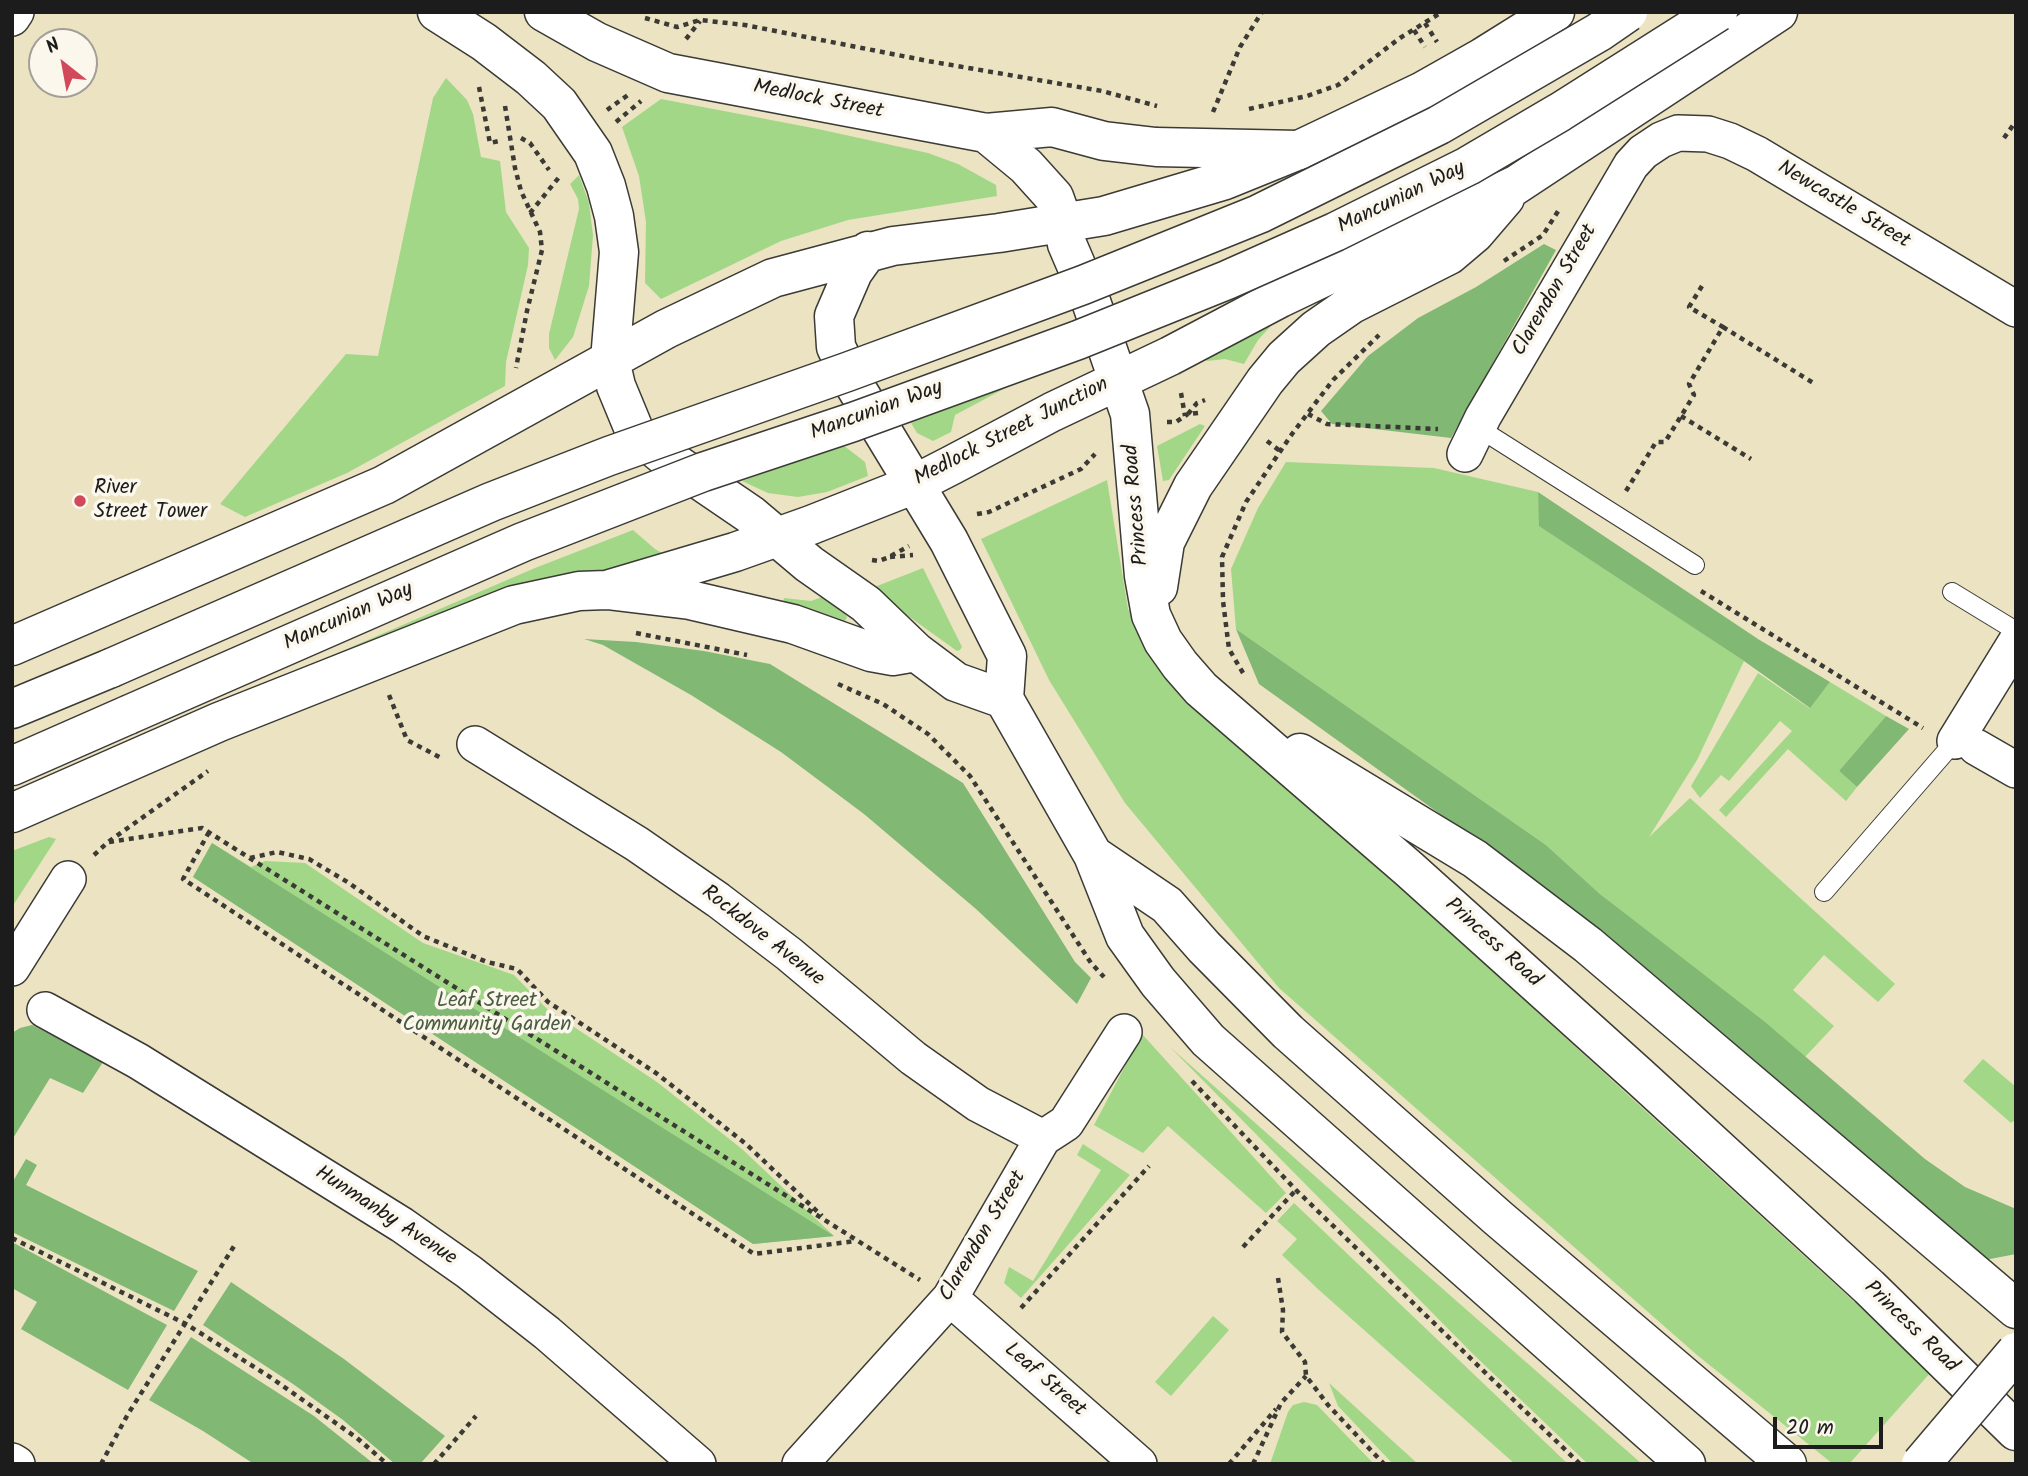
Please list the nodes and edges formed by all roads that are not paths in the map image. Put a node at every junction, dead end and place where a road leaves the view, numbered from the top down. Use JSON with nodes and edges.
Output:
{"nodes":[{"id":1,"x":16,"y":12,"type":"edge"},
{"id":2,"x":437,"y":12,"type":"edge"},
{"id":3,"x":544,"y":12,"type":"edge"},
{"id":4,"x":1555,"y":12,"type":"edge"},
{"id":5,"x":1628,"y":12,"type":"edge"},
{"id":6,"x":1718,"y":12,"type":"edge"},
{"id":7,"x":1778,"y":12,"type":"edge"},
{"id":8,"x":12,"y":18,"type":"edge"},
{"id":9,"x":986,"y":133,"type":"junction"},
{"id":10,"x":1661,"y":140,"type":"joint"},
{"id":11,"x":1299,"y":150,"type":"junction"},
{"id":12,"x":1516,"y":185,"type":"junction"},
{"id":13,"x":1063,"y":222,"type":"junction"},
{"id":14,"x":868,"y":251,"type":"junction"},
{"id":15,"x":2016,"y":309,"type":"edge"},
{"id":16,"x":610,"y":360,"type":"junction"},
{"id":17,"x":1117,"y":381,"type":"junction"},
{"id":18,"x":1472,"y":439,"type":"joint"},
{"id":19,"x":915,"y":484,"type":"junction"},
{"id":20,"x":777,"y":536,"type":"junction"},
{"id":21,"x":1695,"y":565,"type":"dead end"},
{"id":22,"x":607,"y":590,"type":"junction"},
{"id":23,"x":1952,"y":592,"type":"dead end"},
{"id":24,"x":2016,"y":631,"type":"edge"},
{"id":25,"x":27,"y":639,"type":"edge"},
{"id":26,"x":1163,"y":641,"type":"junction"},
{"id":27,"x":2016,"y":642,"type":"edge"},
{"id":28,"x":916,"y":652,"type":"junction"},
{"id":29,"x":1236,"y":696,"type":"junction"},
{"id":30,"x":1004,"y":699,"type":"junction"},
{"id":31,"x":12,"y":709,"type":"edge"},
{"id":32,"x":475,"y":744,"type":"road end"},
{"id":33,"x":1965,"y":744,"type":"junction"},
{"id":34,"x":12,"y":766,"type":"edge"},
{"id":35,"x":2016,"y":770,"type":"edge"},
{"id":36,"x":12,"y":813,"type":"edge"},
{"id":37,"x":1093,"y":855,"type":"junction"},
{"id":38,"x":68,"y":879,"type":"dead end"},
{"id":39,"x":1824,"y":892,"type":"dead end"},
{"id":40,"x":12,"y":968,"type":"edge"},
{"id":41,"x":45,"y":1010,"type":"dead end"},
{"id":42,"x":1124,"y":1032,"type":"dead end"},
{"id":43,"x":1043,"y":1138,"type":"junction"},
{"id":44,"x":950,"y":1298,"type":"junction"},
{"id":45,"x":2016,"y":1308,"type":"edge"},
{"id":46,"x":2016,"y":1352,"type":"edge"},
{"id":47,"x":2016,"y":1431,"type":"edge"},
{"id":48,"x":12,"y":1461,"type":"edge"},
{"id":49,"x":17,"y":1464,"type":"edge"},
{"id":50,"x":698,"y":1464,"type":"edge"},
{"id":51,"x":800,"y":1464,"type":"edge"},
{"id":52,"x":1139,"y":1464,"type":"edge"},
{"id":53,"x":1686,"y":1464,"type":"edge"},
{"id":54,"x":1787,"y":1464,"type":"edge"},
{"id":55,"x":1921,"y":1464,"type":"edge"}],
"edges":[{"from":1,"to":8,"type":"street"},
{"from":2,"to":16,"type":"main road"},
{"from":3,"to":9,"type":"main road","name":"Medlock Street"},
{"from":4,"to":11,"type":"main road"},
{"from":5,"to":31,"type":"main road","bridge":true},
{"from":6,"to":34,"type":"main road","name":"Mancunian Way","bridge":true},
{"from":7,"to":12,"type":"main road","name":"Mancunian Way"},
{"from":9,"to":11,"type":"main road"},
{"from":9,"to":13,"type":"main road","name":"Medlock Street"},
{"from":10,"to":15,"type":"street","name":"Newcastle Street"},
{"from":10,"to":18,"type":"street","name":"Clarendon Street"},
{"from":11,"to":13,"type":"main road"},
{"from":12,"to":17,"type":"main road","name":"Mancunian Way"},
{"from":12,"to":26,"type":"main road"},
{"from":13,"to":14,"type":"main road"},
{"from":13,"to":17,"type":"main road","name":"Medlock Street Junction"},
{"from":14,"to":16,"type":"main road"},
{"from":14,"to":19,"type":"main road"},
{"from":16,"to":20,"type":"main road"},
{"from":16,"to":25,"type":"main road"},
{"from":17,"to":19,"type":"main road","name":"Medlock Street Junction"},
{"from":17,"to":26,"type":"main road","name":"Princess Road"},
{"from":18,"to":21,"type":"lane"},
{"from":19,"to":20,"type":"main road","name":"Medlock Street Junction"},
{"from":19,"to":30,"type":"main road"},
{"from":20,"to":22,"type":"main road","name":"Medlock Street Junction"},
{"from":20,"to":28,"type":"main road"},
{"from":22,"to":28,"type":"main road"},
{"from":22,"to":36,"type":"main road"},
{"from":23,"to":24,"type":"lane"},
{"from":26,"to":29,"type":"main road","name":"Princess Road"},
{"from":27,"to":33,"type":"street"},
{"from":28,"to":30,"type":"main road"},
{"from":29,"to":45,"type":"main road"},
{"from":29,"to":47,"type":"main road","name":"Princess Road"},
{"from":30,"to":37,"type":"main road"},
{"from":32,"to":43,"type":"street","name":"Rockdove Avenue"},
{"from":33,"to":35,"type":"street"},
{"from":33,"to":39,"type":"lane"},
{"from":37,"to":53,"type":"main road"},
{"from":37,"to":54,"type":"main road"},
{"from":38,"to":40,"type":"street"},
{"from":41,"to":50,"type":"street","name":"Hunmanby Avenue"},
{"from":42,"to":43,"type":"street","name":"Clarendon Street"},
{"from":43,"to":44,"type":"street","name":"Clarendon Street"},
{"from":44,"to":51,"type":"street","name":"Clarendon Street"},
{"from":44,"to":52,"type":"street","name":"Leaf Street"},
{"from":46,"to":55,"type":"main road","bridge":true},
{"from":48,"to":49,"type":"street"}]}
